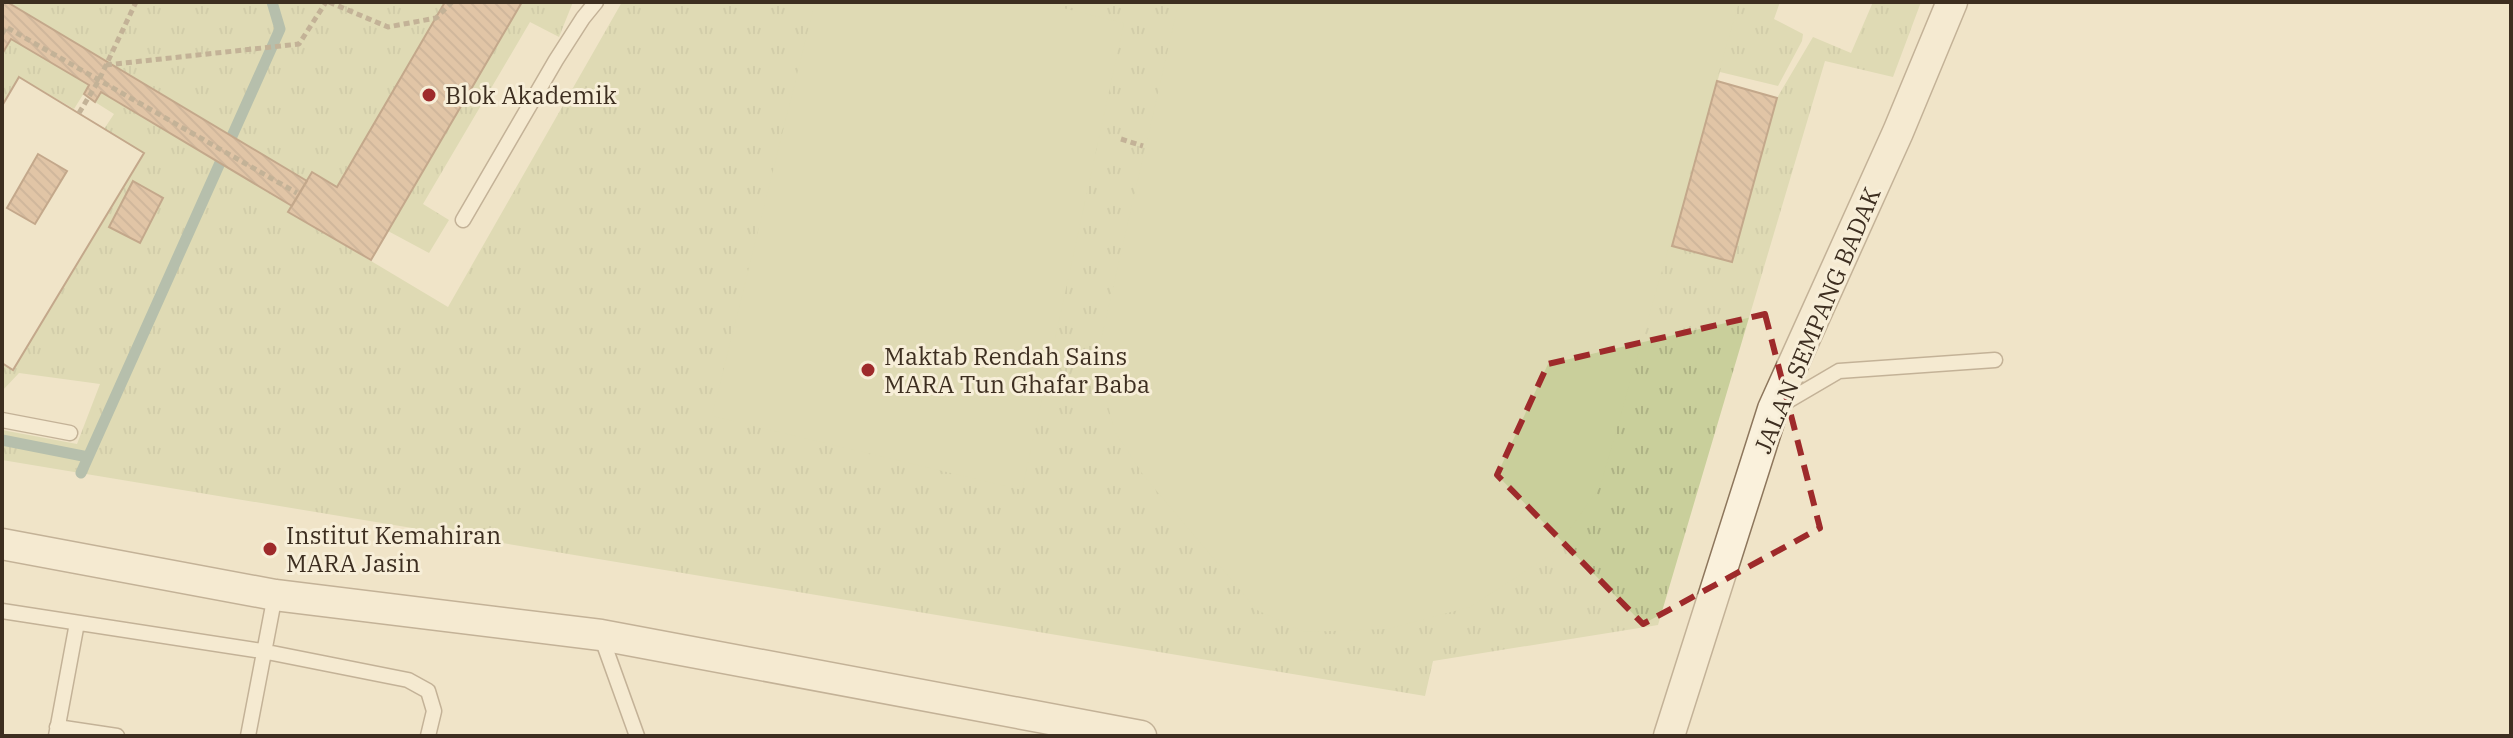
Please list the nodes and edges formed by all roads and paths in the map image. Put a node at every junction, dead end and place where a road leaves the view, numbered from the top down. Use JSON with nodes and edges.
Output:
{"nodes":[{"id":1,"x":136,"y":2,"type":"edge"},
{"id":2,"x":328,"y":2,"type":"edge"},
{"id":3,"x":452,"y":2,"type":"edge"},
{"id":4,"x":596,"y":2,"type":"edge"},
{"id":5,"x":1952,"y":2,"type":"edge"},
{"id":6,"x":2,"y":34,"type":"edge"},
{"id":7,"x":106,"y":65,"type":"junction"},
{"id":8,"x":99,"y":80,"type":"junction"},
{"id":9,"x":79,"y":113,"type":"dead end"},
{"id":10,"x":1121,"y":139,"type":"dead end"},
{"id":11,"x":1143,"y":146,"type":"dead end"},
{"id":12,"x":297,"y":193,"type":"dead end"},
{"id":13,"x":463,"y":220,"type":"dead end"},
{"id":14,"x":1995,"y":360,"type":"dead end"},
{"id":15,"x":1773,"y":409,"type":"junction"},
{"id":16,"x":2,"y":420,"type":"edge"},
{"id":17,"x":70,"y":433,"type":"dead end"},
{"id":18,"x":2,"y":544,"type":"edge"},
{"id":19,"x":275,"y":595,"type":"junction"},
{"id":20,"x":2,"y":611,"type":"edge"},
{"id":21,"x":77,"y":623,"type":"junction"},
{"id":22,"x":601,"y":635,"type":"junction"},
{"id":23,"x":262,"y":651,"type":"junction"},
{"id":24,"x":56,"y":731,"type":"edge"},
{"id":25,"x":117,"y":736,"type":"edge"},
{"id":26,"x":248,"y":736,"type":"edge"},
{"id":27,"x":428,"y":736,"type":"edge"},
{"id":28,"x":637,"y":736,"type":"edge"},
{"id":29,"x":1141,"y":736,"type":"edge"},
{"id":30,"x":1669,"y":736,"type":"edge"}],
"edges":[{"from":1,"to":7,"type":"path"},
{"from":2,"to":3,"type":"path"},
{"from":2,"to":7,"type":"path"},
{"from":4,"to":13,"type":"lane"},
{"from":5,"to":15,"type":"street","name":"JALAN SEMPANG BADAK"},
{"from":6,"to":8,"type":"path"},
{"from":7,"to":8,"type":"path"},
{"from":8,"to":9,"type":"path"},
{"from":8,"to":12,"type":"path"},
{"from":10,"to":11,"type":"path"},
{"from":14,"to":15,"type":"lane"},
{"from":15,"to":30,"type":"street","name":"JALAN SEMPANG BADAK"},
{"from":16,"to":17,"type":"lane"},
{"from":18,"to":19,"type":"street"},
{"from":19,"to":22,"type":"street"},
{"from":19,"to":23,"type":"lane"},
{"from":20,"to":21,"type":"lane"},
{"from":21,"to":23,"type":"lane"},
{"from":21,"to":24,"type":"lane"},
{"from":22,"to":28,"type":"lane"},
{"from":22,"to":29,"type":"street"},
{"from":23,"to":26,"type":"lane"},
{"from":23,"to":27,"type":"lane"},
{"from":24,"to":25,"type":"lane"}]}
